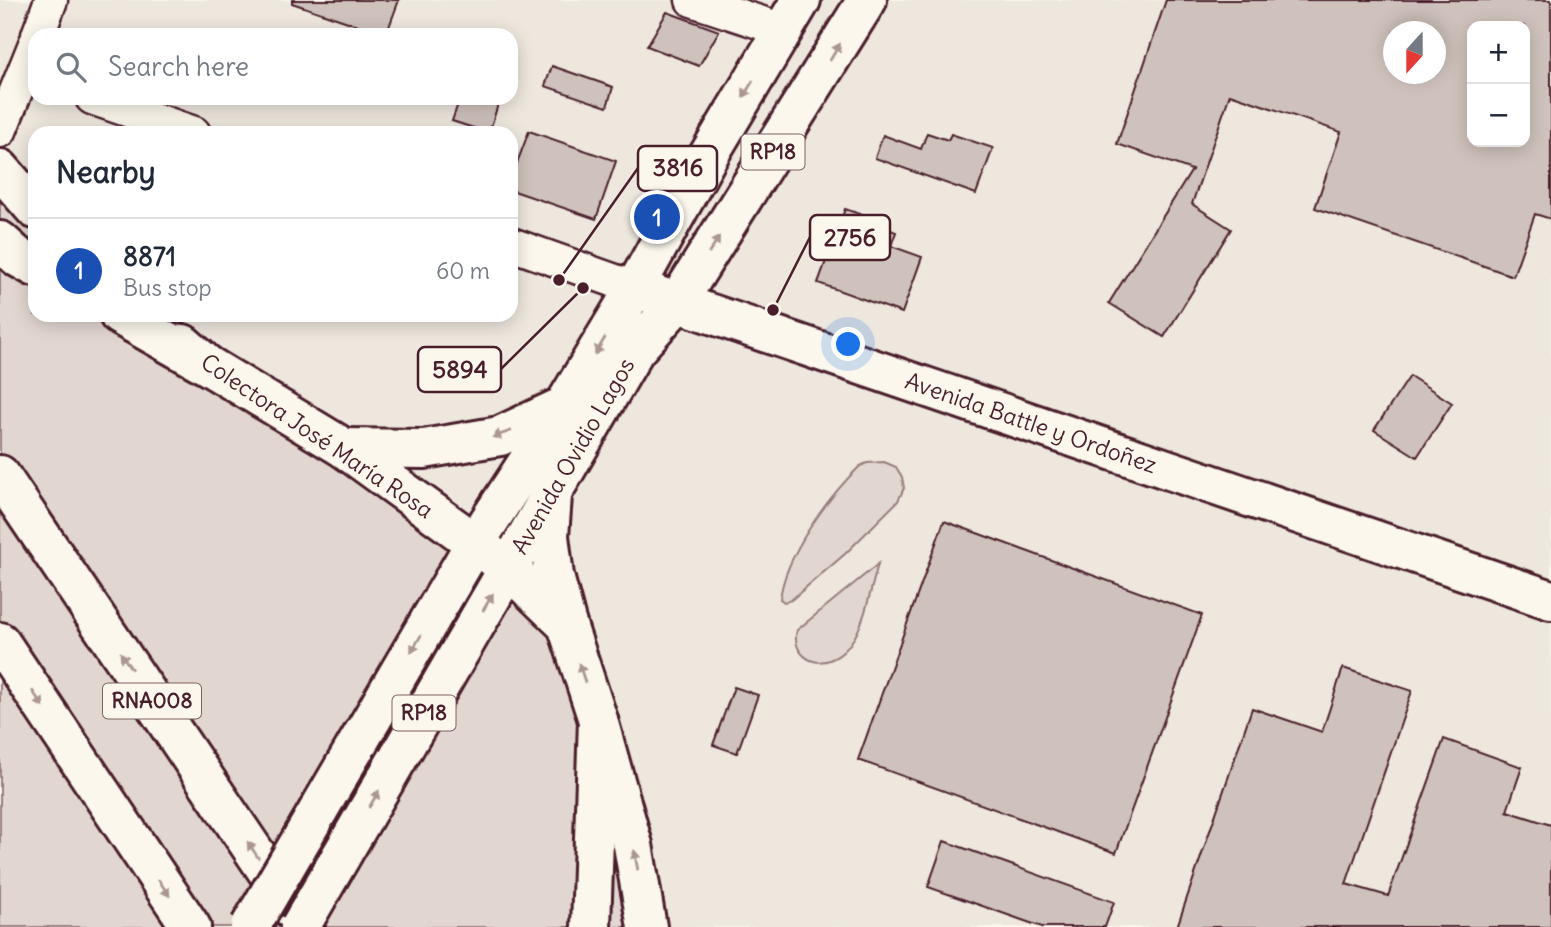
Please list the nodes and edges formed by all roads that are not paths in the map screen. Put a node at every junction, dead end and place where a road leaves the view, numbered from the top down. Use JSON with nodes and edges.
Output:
{"nodes":[{"id":1,"x":51,"y":0,"type":"edge"},
{"id":2,"x":692,"y":0,"type":"edge"},
{"id":3,"x":867,"y":0,"type":"edge"},
{"id":4,"x":792,"y":15,"type":"edge"},
{"id":5,"x":41,"y":28,"type":"edge"},
{"id":6,"x":28,"y":58,"type":"edge"},
{"id":7,"x":20,"y":74,"type":"edge"},
{"id":8,"x":112,"y":105,"type":"edge"},
{"id":9,"x":174,"y":126,"type":"edge"},
{"id":10,"x":0,"y":131,"type":"edge"},
{"id":11,"x":0,"y":169,"type":"edge"},
{"id":12,"x":28,"y":201,"type":"edge"},
{"id":13,"x":0,"y":241,"type":"edge"},
{"id":14,"x":518,"y":246,"type":"edge"},
{"id":15,"x":28,"y":263,"type":"edge"},
{"id":16,"x":635,"y":288,"type":"junction"},
{"id":17,"x":677,"y":303,"type":"junction"},
{"id":18,"x":131,"y":322,"type":"edge"},
{"id":19,"x":158,"y":322,"type":"edge"},
{"id":20,"x":207,"y":365,"type":"junction"},
{"id":21,"x":564,"y":406,"type":"junction"},
{"id":22,"x":344,"y":448,"type":"junction"},
{"id":23,"x":0,"y":475,"type":"edge"},
{"id":24,"x":553,"y":491,"type":"junction"},
{"id":25,"x":475,"y":543,"type":"junction"},
{"id":26,"x":508,"y":568,"type":"junction"},
{"id":27,"x":1551,"y":600,"type":"edge"},
{"id":28,"x":567,"y":625,"type":"junction"},
{"id":29,"x":0,"y":642,"type":"edge"},
{"id":30,"x":598,"y":720,"type":"junction"},
{"id":31,"x":191,"y":927,"type":"edge"},
{"id":32,"x":250,"y":927,"type":"edge"},
{"id":33,"x":302,"y":927,"type":"edge"},
{"id":34,"x":592,"y":927,"type":"edge"},
{"id":35,"x":648,"y":927,"type":"edge"}],
"edges":[{"from":1,"to":5,"type":"street"},
{"from":2,"to":4,"type":"street"},
{"from":17,"to":3,"type":"main road","name":"Avenida Ovidio Lagos","number":"RP18","one_way":true},
{"from":4,"to":16,"type":"main road","name":"Avenida Ovidio Lagos","number":"RP18","one_way":true},
{"from":6,"to":7,"type":"street"},
{"from":7,"to":10,"type":"street"},
{"from":8,"to":9,"type":"street"},
{"from":11,"to":12,"type":"main road"},
{"from":13,"to":15,"type":"main road"},
{"from":14,"to":16,"type":"street","name":"Avenida Battle y Ordoñez"},
{"from":16,"to":17,"type":"main road","name":"Avenida Battle y Ordoñez"},
{"from":16,"to":21,"type":"main road","name":"Avenida Ovidio Lagos","number":"RP18","one_way":true},
{"from":17,"to":24,"type":"main road","name":"Avenida Ovidio Lagos","number":"RP18"},
{"from":17,"to":27,"type":"main road","name":"Avenida Battle y Ordoñez"},
{"from":18,"to":20,"type":"main road"},
{"from":19,"to":20,"type":"main road","name":"Colectora José María Rosa"},
{"from":20,"to":22,"type":"main road","name":"Colectora José María Rosa"},
{"from":21,"to":22,"type":"main road","one_way":true},
{"from":21,"to":25,"type":"main road","name":"Avenida Ovidio Lagos","number":"RP18"},
{"from":22,"to":25,"type":"main road","name":"Colectora José María Rosa"},
{"from":33,"to":23,"type":"main road","number":"RNA008","one_way":true},
{"from":24,"to":26,"type":"main road","name":"Avenida Ovidio Lagos","number":"RP18"},
{"from":24,"to":28,"type":"main road","number":"RP18"},
{"from":25,"to":26,"type":"main road","name":"Colectora José María Rosa"},
{"from":25,"to":32,"type":"main road","name":"Avenida Ovidio Lagos","number":"RP18","one_way":true,"bridge":true},
{"from":26,"to":28,"type":"main road","name":"Colectora José María Rosa"},
{"from":33,"to":26,"type":"main road","name":"Avenida Ovidio Lagos","number":"RP18","one_way":true,"bridge":true},
{"from":30,"to":28,"type":"main road","name":"Colectora José María Rosa","one_way":true},
{"from":29,"to":31,"type":"main road","one_way":true},
{"from":30,"to":34,"type":"main road"},
{"from":35,"to":30,"type":"main road","name":"Colectora José María Rosa","one_way":true}]}
